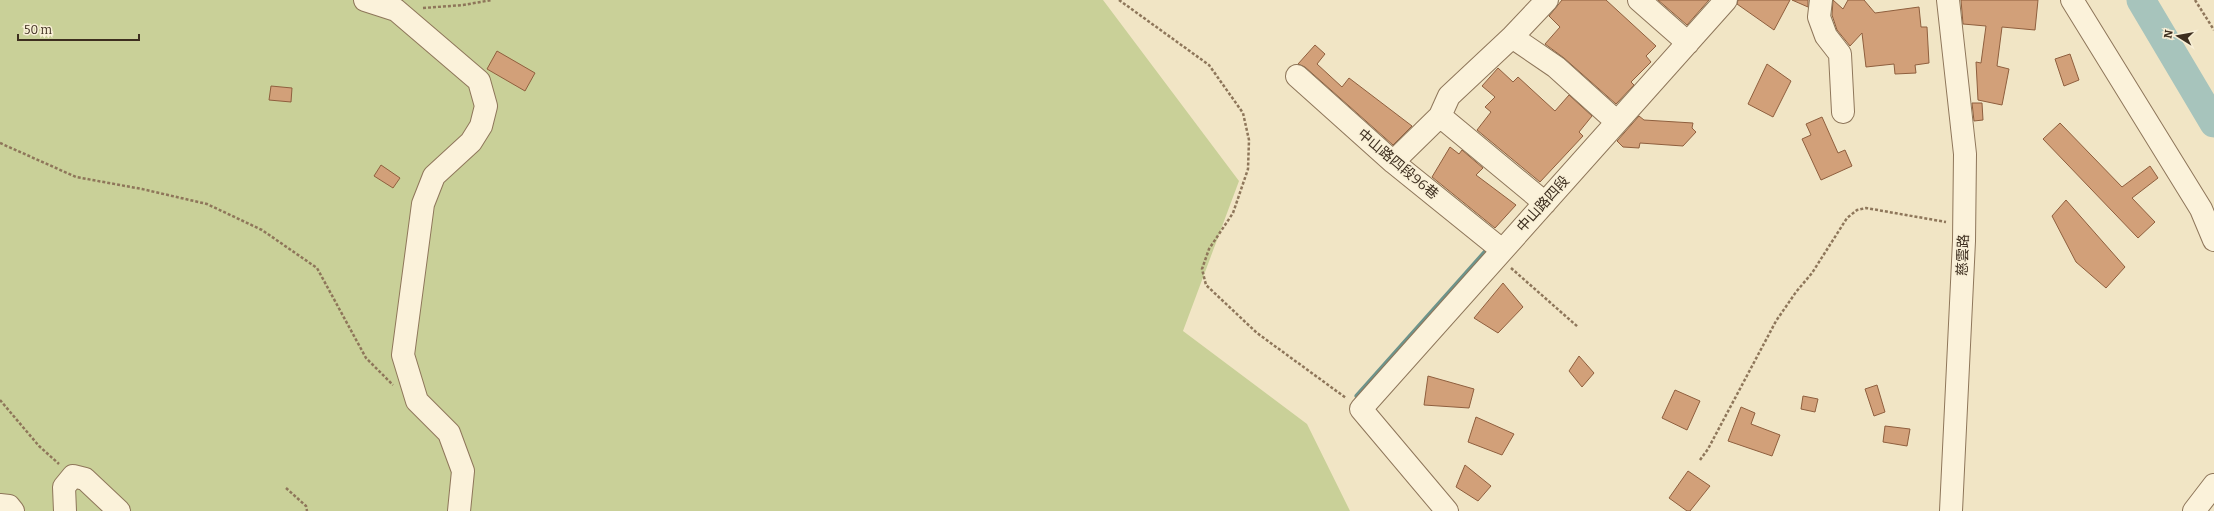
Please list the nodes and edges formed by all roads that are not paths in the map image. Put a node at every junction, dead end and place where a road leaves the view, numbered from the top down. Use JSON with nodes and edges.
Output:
{"nodes":[{"id":1,"x":365,"y":0,"type":"edge"},
{"id":2,"x":1546,"y":0,"type":"edge"},
{"id":3,"x":1638,"y":0,"type":"edge"},
{"id":4,"x":1726,"y":0,"type":"edge"},
{"id":5,"x":1821,"y":0,"type":"edge"},
{"id":6,"x":1948,"y":0,"type":"edge"},
{"id":7,"x":2072,"y":0,"type":"edge"},
{"id":8,"x":1512,"y":37,"type":"junction"},
{"id":9,"x":1688,"y":43,"type":"junction"},
{"id":10,"x":1297,"y":76,"type":"dead end"},
{"id":11,"x":1843,"y":112,"type":"dead end"},
{"id":12,"x":1440,"y":116,"type":"junction"},
{"id":13,"x":1617,"y":122,"type":"junction"},
{"id":14,"x":1393,"y":162,"type":"junction"},
{"id":15,"x":1545,"y":203,"type":"junction"},
{"id":16,"x":2214,"y":240,"type":"edge"},
{"id":17,"x":1500,"y":253,"type":"junction"},
{"id":18,"x":2214,"y":485,"type":"edge"},
{"id":19,"x":0,"y":505,"type":"edge"},
{"id":20,"x":13,"y":511,"type":"edge"},
{"id":21,"x":65,"y":511,"type":"edge"},
{"id":22,"x":119,"y":511,"type":"edge"},
{"id":23,"x":459,"y":511,"type":"edge"},
{"id":24,"x":1447,"y":511,"type":"edge"},
{"id":25,"x":1951,"y":511,"type":"edge"},
{"id":26,"x":2194,"y":511,"type":"edge"}],
"edges":[{"from":1,"to":23,"type":"street"},
{"from":2,"to":8,"type":"street"},
{"from":3,"to":9,"type":"street"},
{"from":4,"to":9,"type":"street","name":"中山路四段"},
{"from":5,"to":11,"type":"street"},
{"from":6,"to":25,"type":"street","name":"慈雲路"},
{"from":7,"to":16,"type":"street"},
{"from":8,"to":12,"type":"street"},
{"from":8,"to":13,"type":"street"},
{"from":9,"to":13,"type":"street","name":"中山路四段"},
{"from":10,"to":14,"type":"street","name":"中山路四段96巷"},
{"from":12,"to":14,"type":"street"},
{"from":12,"to":15,"type":"street"},
{"from":13,"to":15,"type":"street","name":"中山路四段"},
{"from":14,"to":17,"type":"street","name":"中山路四段96巷"},
{"from":15,"to":17,"type":"street","name":"中山路四段"},
{"from":17,"to":24,"type":"street","name":"中山路四段"},
{"from":18,"to":26,"type":"street"},
{"from":19,"to":20,"type":"street"},
{"from":21,"to":22,"type":"street"}]}
